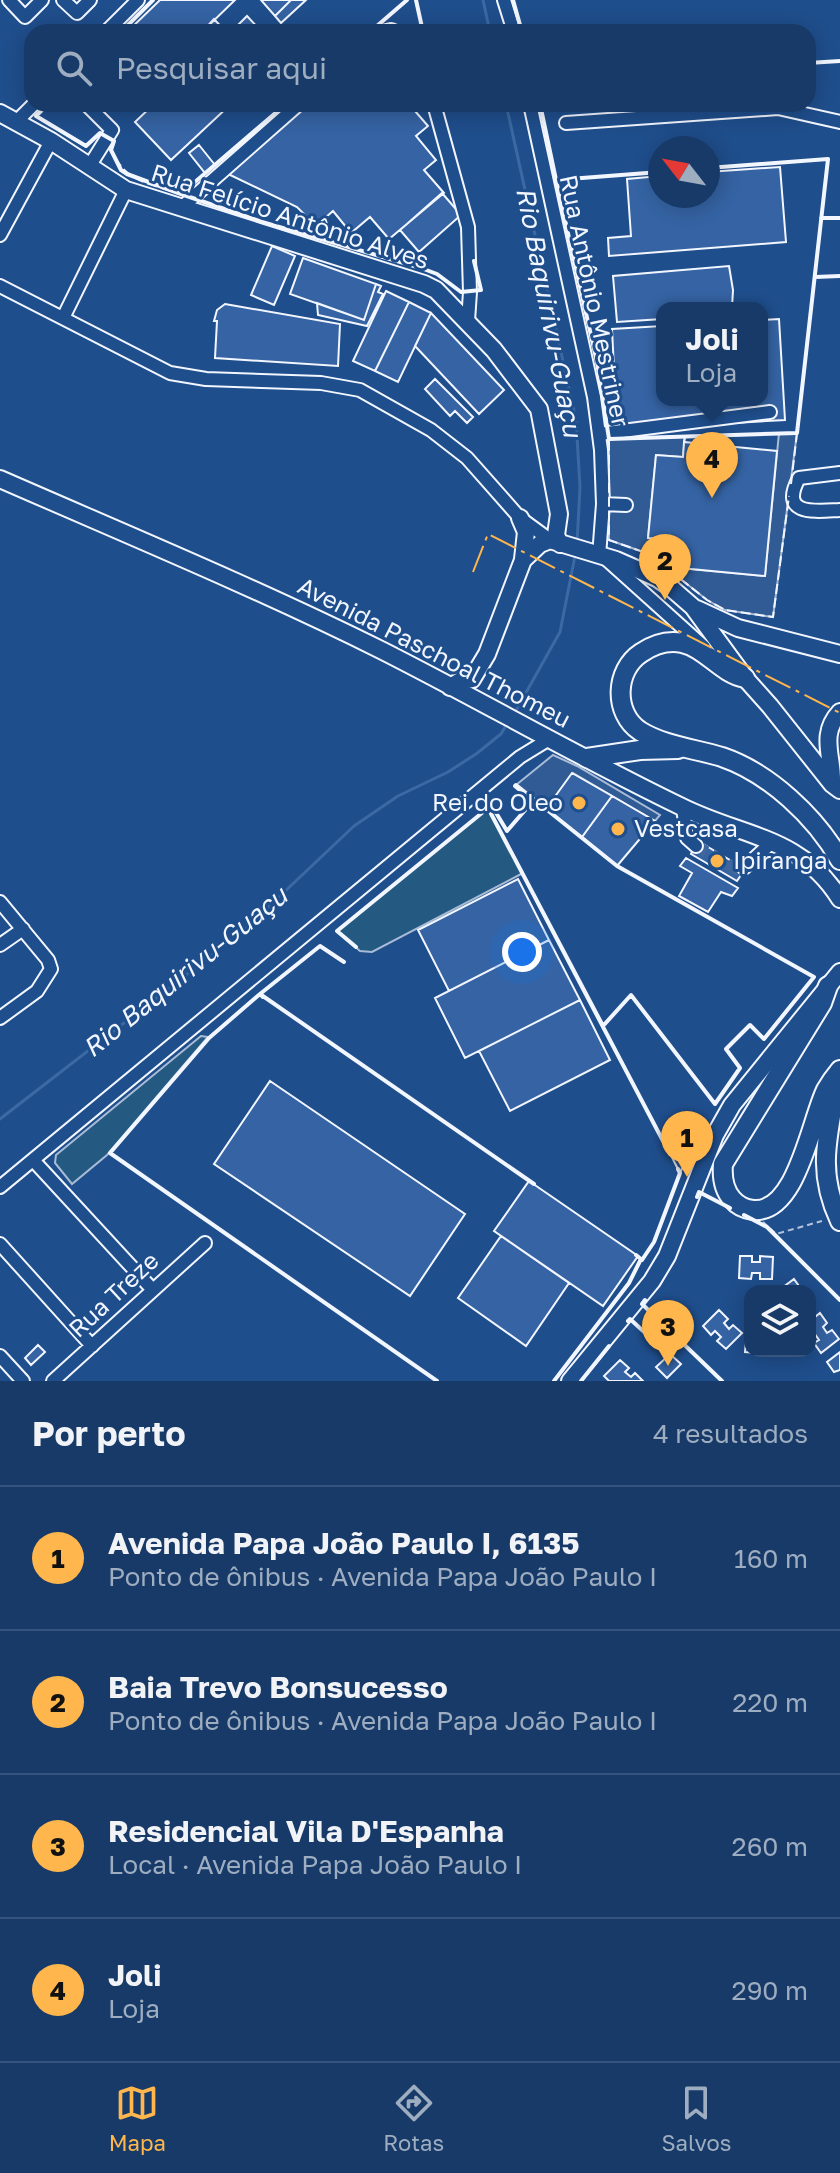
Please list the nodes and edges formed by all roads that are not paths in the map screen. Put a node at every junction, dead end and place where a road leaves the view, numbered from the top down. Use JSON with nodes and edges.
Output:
{"nodes":[{"id":1,"x":9,"y":0,"type":"edge"},
{"id":2,"x":42,"y":0,"type":"edge"},
{"id":3,"x":63,"y":0,"type":"edge"},
{"id":4,"x":90,"y":0,"type":"edge"},
{"id":5,"x":138,"y":0,"type":"edge"},
{"id":6,"x":504,"y":0,"type":"edge"},
{"id":7,"x":114,"y":24,"type":"edge"},
{"id":8,"x":512,"y":24,"type":"edge"},
{"id":9,"x":26,"y":112,"type":"edge"},
{"id":10,"x":94,"y":112,"type":"edge"},
{"id":11,"x":290,"y":112,"type":"edge"},
{"id":12,"x":436,"y":112,"type":"edge"},
{"id":13,"x":532,"y":112,"type":"edge"},
{"id":14,"x":721,"y":112,"type":"edge"},
{"id":15,"x":796,"y":112,"type":"edge"},
{"id":16,"x":0,"y":113,"type":"edge"},
{"id":17,"x":17,"y":121,"type":"junction"},
{"id":18,"x":840,"y":122,"type":"edge"},
{"id":19,"x":566,"y":123,"type":"dead end"},
{"id":20,"x":51,"y":141,"type":"junction"},
{"id":21,"x":90,"y":165,"type":"junction"},
{"id":22,"x":126,"y":190,"type":"junction"},
{"id":23,"x":181,"y":208,"type":"junction"},
{"id":24,"x":0,"y":235,"type":"edge"},
{"id":25,"x":0,"y":286,"type":"edge"},
{"id":26,"x":63,"y":318,"type":"junction"},
{"id":27,"x":468,"y":321,"type":"junction"},
{"id":28,"x":770,"y":412,"type":"dead end"},
{"id":29,"x":599,"y":434,"type":"junction"},
{"id":30,"x":840,"y":473,"type":"edge"},
{"id":31,"x":0,"y":479,"type":"edge"},
{"id":32,"x":603,"y":504,"type":"junction"},
{"id":33,"x":626,"y":505,"type":"dead end"},
{"id":34,"x":840,"y":510,"type":"edge"},
{"id":35,"x":520,"y":518,"type":"junction"},
{"id":36,"x":558,"y":543,"type":"junction"},
{"id":37,"x":596,"y":555,"type":"junction"},
{"id":38,"x":523,"y":560,"type":"junction"},
{"id":39,"x":693,"y":607,"type":"junction"},
{"id":40,"x":487,"y":654,"type":"junction"},
{"id":41,"x":840,"y":654,"type":"edge"},
{"id":42,"x":745,"y":678,"type":"junction"},
{"id":43,"x":450,"y":687,"type":"junction"},
{"id":44,"x":491,"y":708,"type":"junction"},
{"id":45,"x":840,"y":712,"type":"edge"},
{"id":46,"x":527,"y":726,"type":"junction"},
{"id":47,"x":551,"y":738,"type":"junction"},
{"id":48,"x":689,"y":749,"type":"junction"},
{"id":49,"x":520,"y":757,"type":"junction"},
{"id":50,"x":587,"y":758,"type":"junction"},
{"id":51,"x":836,"y":787,"type":"edge"},
{"id":52,"x":683,"y":808,"type":"junction"},
{"id":53,"x":772,"y":842,"type":"junction"},
{"id":54,"x":696,"y":846,"type":"tunnel mouth"},
{"id":55,"x":840,"y":860,"type":"edge"},
{"id":56,"x":744,"y":868,"type":"dead end"},
{"id":57,"x":838,"y":892,"type":"edge"},
{"id":58,"x":0,"y":902,"type":"edge"},
{"id":59,"x":23,"y":929,"type":"junction"},
{"id":60,"x":0,"y":945,"type":"edge"},
{"id":61,"x":834,"y":979,"type":"edge"},
{"id":62,"x":0,"y":1018,"type":"edge"},
{"id":63,"x":840,"y":1070,"type":"edge"},
{"id":64,"x":33,"y":1160,"type":"junction"},
{"id":65,"x":0,"y":1187,"type":"edge"},
{"id":66,"x":840,"y":1221,"type":"edge"},
{"id":67,"x":205,"y":1243,"type":"dead end"},
{"id":68,"x":0,"y":1244,"type":"edge"},
{"id":69,"x":152,"y":1289,"type":"junction"},
{"id":70,"x":92,"y":1346,"type":"junction"},
{"id":71,"x":0,"y":1356,"type":"edge"},
{"id":72,"x":23,"y":1381,"type":"edge"},
{"id":73,"x":53,"y":1381,"type":"edge"},
{"id":74,"x":570,"y":1381,"type":"edge"}],
"edges":[{"from":1,"to":2,"type":"street"},
{"from":3,"to":4,"type":"street"},
{"from":5,"to":7,"type":"street"},
{"from":6,"to":8,"type":"street"},
{"from":9,"to":17,"type":"street"},
{"from":10,"to":21,"type":"street"},
{"from":11,"to":23,"type":"street"},
{"from":12,"to":27,"type":"street"},
{"from":13,"to":29,"type":"street","name":"Rua Antônio Mestriner"},
{"from":14,"to":19,"type":"street"},
{"from":15,"to":18,"type":"street"},
{"from":16,"to":17,"type":"main road","name":"Rua Felício Antônio Alves"},
{"from":17,"to":20,"type":"main road","name":"Rua Felício Antônio Alves"},
{"from":20,"to":21,"type":"main road","name":"Rua Felício Antônio Alves"},
{"from":20,"to":24,"type":"street"},
{"from":21,"to":22,"type":"main road","name":"Rua Felício Antônio Alves"},
{"from":22,"to":23,"type":"main road","name":"Rua Felício Antônio Alves"},
{"from":22,"to":26,"type":"street"},
{"from":23,"to":27,"type":"main road","name":"Rua Felício Antônio Alves"},
{"from":25,"to":26,"type":"street"},
{"from":26,"to":35,"type":"street"},
{"from":27,"to":36,"type":"main road","name":"Rua Felício Antônio Alves"},
{"from":28,"to":29,"type":"street"},
{"from":29,"to":32,"type":"street","name":"Rua Antônio Mestriner"},
{"from":30,"to":34,"type":"street"},
{"from":31,"to":43,"type":"main road","name":"Avenida Paschoal Thomeu"},
{"from":32,"to":33,"type":"street"},
{"from":32,"to":37,"type":"street","name":"Rua Antônio Mestriner"},
{"from":35,"to":36,"type":"street"},
{"from":35,"to":38,"type":"main road"},
{"from":36,"to":37,"type":"main road"},
{"from":36,"to":38,"type":"main road"},
{"from":37,"to":39,"type":"main road"},
{"from":37,"to":42,"type":"street"},
{"from":38,"to":40,"type":"main road"},
{"from":39,"to":41,"type":"main road"},
{"from":39,"to":42,"type":"main road"},
{"from":40,"to":43,"type":"main road"},
{"from":40,"to":44,"type":"main road"},
{"from":42,"to":48,"type":"highway"},
{"from":42,"to":51,"type":"main road"},
{"from":43,"to":44,"type":"main road","name":"Avenida Paschoal Thomeu"},
{"from":44,"to":46,"type":"main road","name":"Avenida Paschoal Thomeu"},
{"from":45,"to":51,"type":"main road"},
{"from":46,"to":47,"type":"main road","name":"Avenida Paschoal Thomeu"},
{"from":46,"to":49,"type":"street"},
{"from":47,"to":49,"type":"street"},
{"from":47,"to":50,"type":"main road","name":"Avenida Paschoal Thomeu"},
{"from":48,"to":50,"type":"highway"},
{"from":48,"to":55,"type":"highway"},
{"from":49,"to":64,"type":"street"},
{"from":50,"to":52,"type":"main road","name":"Avenida Paschoal Thomeu"},
{"from":52,"to":53,"type":"main road","name":"Avenida Paschoal Thomeu"},
{"from":52,"to":54,"type":"street"},
{"from":53,"to":56,"type":"street"},
{"from":53,"to":57,"type":"main road","name":"Avenida Paschoal Thomeu"},
{"from":58,"to":59,"type":"street"},
{"from":59,"to":60,"type":"street"},
{"from":59,"to":62,"type":"street"},
{"from":61,"to":63,"type":"highway"},
{"from":61,"to":74,"type":"main road"},
{"from":63,"to":66,"type":"highway"},
{"from":64,"to":65,"type":"street"},
{"from":64,"to":69,"type":"street"},
{"from":67,"to":69,"type":"street","name":"Rua Treze"},
{"from":68,"to":70,"type":"street"},
{"from":69,"to":70,"type":"street","name":"Rua Treze"},
{"from":70,"to":73,"type":"street","name":"Rua Treze"},
{"from":71,"to":72,"type":"street"}]}
